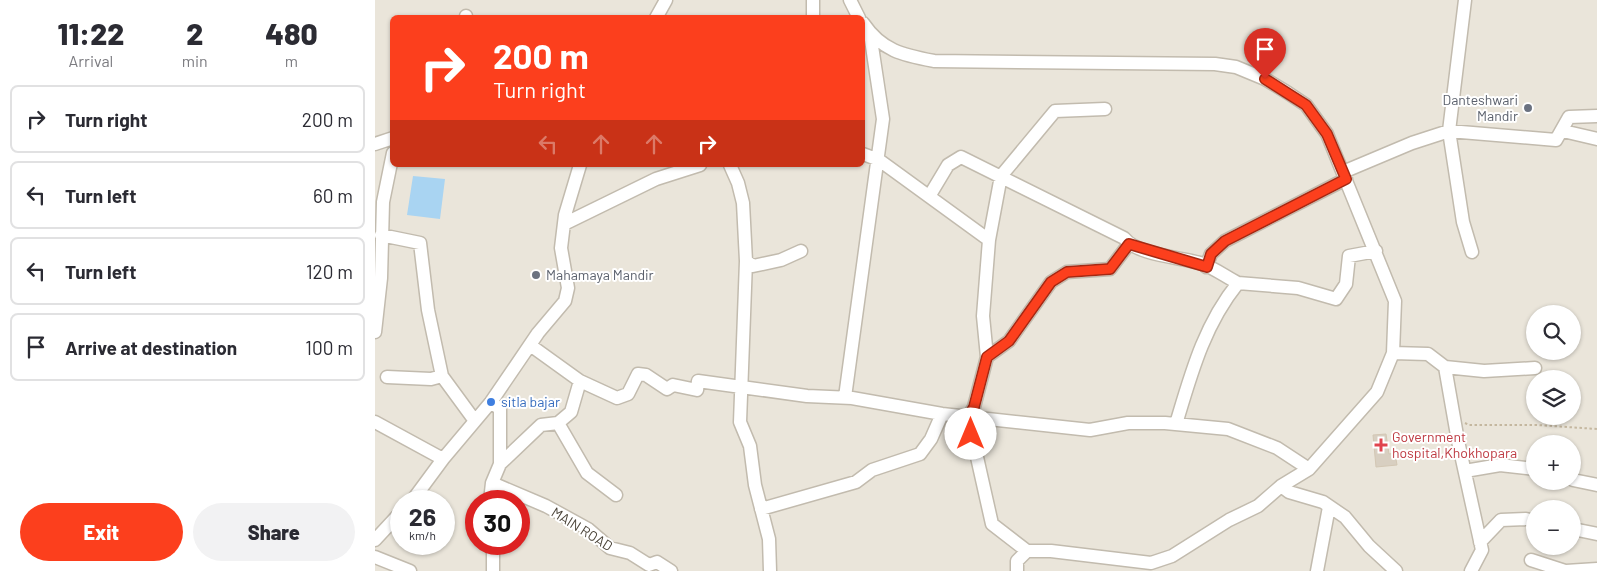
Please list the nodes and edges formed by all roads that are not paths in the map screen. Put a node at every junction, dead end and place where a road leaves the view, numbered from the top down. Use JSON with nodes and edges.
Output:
{"nodes":[{"id":1,"x":666,"y":0,"type":"edge"},
{"id":2,"x":813,"y":0,"type":"edge"},
{"id":3,"x":850,"y":0,"type":"edge"},
{"id":4,"x":1465,"y":0,"type":"edge"},
{"id":5,"x":658,"y":15,"type":"edge"},
{"id":6,"x":813,"y":15,"type":"edge"},
{"id":7,"x":858,"y":15,"type":"edge"},
{"id":8,"x":866,"y":28,"type":"edge"},
{"id":9,"x":1105,"y":109,"type":"dead end"},
{"id":10,"x":1597,"y":116,"type":"edge"},
{"id":11,"x":1449,"y":131,"type":"junction"},
{"id":12,"x":1563,"y":131,"type":"junction"},
{"id":13,"x":390,"y":139,"type":"edge"},
{"id":14,"x":1597,"y":139,"type":"edge"},
{"id":15,"x":375,"y":144,"type":"edge"},
{"id":16,"x":865,"y":155,"type":"edge"},
{"id":17,"x":879,"y":160,"type":"junction"},
{"id":18,"x":390,"y":167,"type":"edge"},
{"id":19,"x":579,"y":167,"type":"edge"},
{"id":20,"x":694,"y":167,"type":"edge"},
{"id":21,"x":731,"y":167,"type":"edge"},
{"id":22,"x":1001,"y":176,"type":"junction"},
{"id":23,"x":1345,"y":176,"type":"junction"},
{"id":24,"x":929,"y":195,"type":"junction"},
{"id":25,"x":564,"y":224,"type":"junction"},
{"id":26,"x":381,"y":235,"type":"junction"},
{"id":27,"x":989,"y":240,"type":"junction"},
{"id":28,"x":1129,"y":244,"type":"junction"},
{"id":29,"x":801,"y":251,"type":"dead end"},
{"id":30,"x":1376,"y":252,"type":"junction"},
{"id":31,"x":1472,"y":252,"type":"dead end"},
{"id":32,"x":746,"y":261,"type":"junction"},
{"id":33,"x":1207,"y":267,"type":"junction"},
{"id":34,"x":1238,"y":283,"type":"junction"},
{"id":35,"x":375,"y":332,"type":"edge"},
{"id":36,"x":530,"y":345,"type":"junction"},
{"id":37,"x":1393,"y":353,"type":"junction"},
{"id":38,"x":987,"y":357,"type":"junction"},
{"id":39,"x":1445,"y":367,"type":"junction"},
{"id":40,"x":1535,"y":368,"type":"dead end"},
{"id":41,"x":441,"y":376,"type":"junction"},
{"id":42,"x":387,"y":377,"type":"dead end"},
{"id":43,"x":580,"y":381,"type":"junction"},
{"id":44,"x":742,"y":388,"type":"junction"},
{"id":45,"x":845,"y":398,"type":"junction"},
{"id":46,"x":491,"y":402,"type":"junction"},
{"id":47,"x":942,"y":414,"type":"junction"},
{"id":48,"x":968,"y":417,"type":"junction"},
{"id":49,"x":475,"y":421,"type":"junction"},
{"id":50,"x":375,"y":422,"type":"edge"},
{"id":51,"x":558,"y":423,"type":"junction"},
{"id":52,"x":1175,"y":424,"type":"junction"},
{"id":53,"x":443,"y":459,"type":"junction"},
{"id":54,"x":501,"y":464,"type":"junction"},
{"id":55,"x":1526,"y":468,"type":"edge"},
{"id":56,"x":1309,"y":469,"type":"junction"},
{"id":57,"x":1465,"y":471,"type":"junction"},
{"id":58,"x":1581,"y":482,"type":"edge"},
{"id":59,"x":492,"y":483,"type":"junction"},
{"id":60,"x":1597,"y":485,"type":"edge"},
{"id":61,"x":1281,"y":486,"type":"junction"},
{"id":62,"x":420,"y":490,"type":"edge"},
{"id":63,"x":491,"y":490,"type":"edge"},
{"id":64,"x":616,"y":495,"type":"dead end"},
{"id":65,"x":1329,"y":507,"type":"junction"},
{"id":66,"x":761,"y":509,"type":"junction"},
{"id":67,"x":1526,"y":519,"type":"edge"},
{"id":68,"x":390,"y":524,"type":"edge"},
{"id":69,"x":1581,"y":530,"type":"edge"},
{"id":70,"x":1597,"y":534,"type":"edge"},
{"id":71,"x":375,"y":540,"type":"edge"},
{"id":72,"x":1480,"y":542,"type":"junction"},
{"id":73,"x":1027,"y":551,"type":"junction"},
{"id":74,"x":493,"y":555,"type":"edge"},
{"id":75,"x":375,"y":557,"type":"edge"},
{"id":76,"x":1531,"y":560,"type":"dead end"},
{"id":77,"x":1597,"y":570,"type":"edge"},
{"id":78,"x":410,"y":571,"type":"edge"},
{"id":79,"x":493,"y":571,"type":"edge"},
{"id":80,"x":671,"y":571,"type":"edge"},
{"id":81,"x":770,"y":571,"type":"edge"},
{"id":82,"x":1017,"y":571,"type":"edge"},
{"id":83,"x":1317,"y":571,"type":"edge"},
{"id":84,"x":1396,"y":571,"type":"edge"},
{"id":85,"x":1471,"y":571,"type":"edge"},
{"id":86,"x":1566,"y":571,"type":"edge"}],
"edges":[{"from":1,"to":5,"type":"street"},
{"from":2,"to":6,"type":"street"},
{"from":3,"to":7,"type":"street"},
{"from":4,"to":11,"type":"street"},
{"from":8,"to":17,"type":"street"},
{"from":8,"to":23,"type":"street"},
{"from":9,"to":22,"type":"street"},
{"from":10,"to":12,"type":"street"},
{"from":11,"to":12,"type":"street"},
{"from":11,"to":23,"type":"street"},
{"from":11,"to":31,"type":"street"},
{"from":12,"to":14,"type":"street"},
{"from":13,"to":15,"type":"street"},
{"from":16,"to":17,"type":"street"},
{"from":17,"to":24,"type":"street"},
{"from":17,"to":45,"type":"street"},
{"from":18,"to":26,"type":"street"},
{"from":19,"to":25,"type":"street"},
{"from":20,"to":25,"type":"street"},
{"from":21,"to":32,"type":"street"},
{"from":22,"to":24,"type":"street"},
{"from":22,"to":27,"type":"street"},
{"from":22,"to":28,"type":"street"},
{"from":23,"to":30,"type":"street"},
{"from":23,"to":33,"type":"street"},
{"from":24,"to":27,"type":"street"},
{"from":25,"to":36,"type":"street"},
{"from":26,"to":35,"type":"street"},
{"from":26,"to":41,"type":"street"},
{"from":27,"to":38,"type":"street"},
{"from":28,"to":33,"type":"street"},
{"from":28,"to":38,"type":"street"},
{"from":29,"to":32,"type":"street"},
{"from":30,"to":34,"type":"street"},
{"from":30,"to":37,"type":"street"},
{"from":32,"to":44,"type":"street"},
{"from":33,"to":34,"type":"street"},
{"from":34,"to":52,"type":"street"},
{"from":36,"to":43,"type":"street"},
{"from":36,"to":46,"type":"street"},
{"from":37,"to":39,"type":"street"},
{"from":37,"to":56,"type":"street"},
{"from":38,"to":48,"type":"street"},
{"from":39,"to":40,"type":"street"},
{"from":39,"to":57,"type":"street"},
{"from":41,"to":42,"type":"street"},
{"from":41,"to":49,"type":"street"},
{"from":43,"to":44,"type":"street"},
{"from":43,"to":51,"type":"street"},
{"from":44,"to":45,"type":"street"},
{"from":44,"to":66,"type":"street"},
{"from":45,"to":47,"type":"street"},
{"from":46,"to":49,"type":"street"},
{"from":46,"to":54,"type":"street"},
{"from":47,"to":48,"type":"street"},
{"from":47,"to":66,"type":"street"},
{"from":48,"to":52,"type":"street"},
{"from":48,"to":73,"type":"street"},
{"from":49,"to":53,"type":"street"},
{"from":50,"to":53,"type":"street"},
{"from":51,"to":54,"type":"street"},
{"from":51,"to":64,"type":"street"},
{"from":52,"to":56,"type":"street"},
{"from":53,"to":62,"type":"street"},
{"from":54,"to":59,"type":"street"},
{"from":55,"to":57,"type":"street"},
{"from":56,"to":61,"type":"street"},
{"from":57,"to":72,"type":"street"},
{"from":58,"to":60,"type":"street"},
{"from":59,"to":63,"type":"street"},
{"from":59,"to":80,"type":"street","name":"MAIN ROAD"},
{"from":61,"to":65,"type":"street"},
{"from":61,"to":73,"type":"street"},
{"from":65,"to":83,"type":"street"},
{"from":65,"to":84,"type":"street"},
{"from":66,"to":81,"type":"street"},
{"from":67,"to":72,"type":"street"},
{"from":68,"to":71,"type":"street"},
{"from":69,"to":70,"type":"street"},
{"from":72,"to":85,"type":"street"},
{"from":73,"to":82,"type":"street"},
{"from":74,"to":79,"type":"street"},
{"from":75,"to":78,"type":"street"},
{"from":76,"to":86,"type":"street"},
{"from":77,"to":86,"type":"street"}]}
